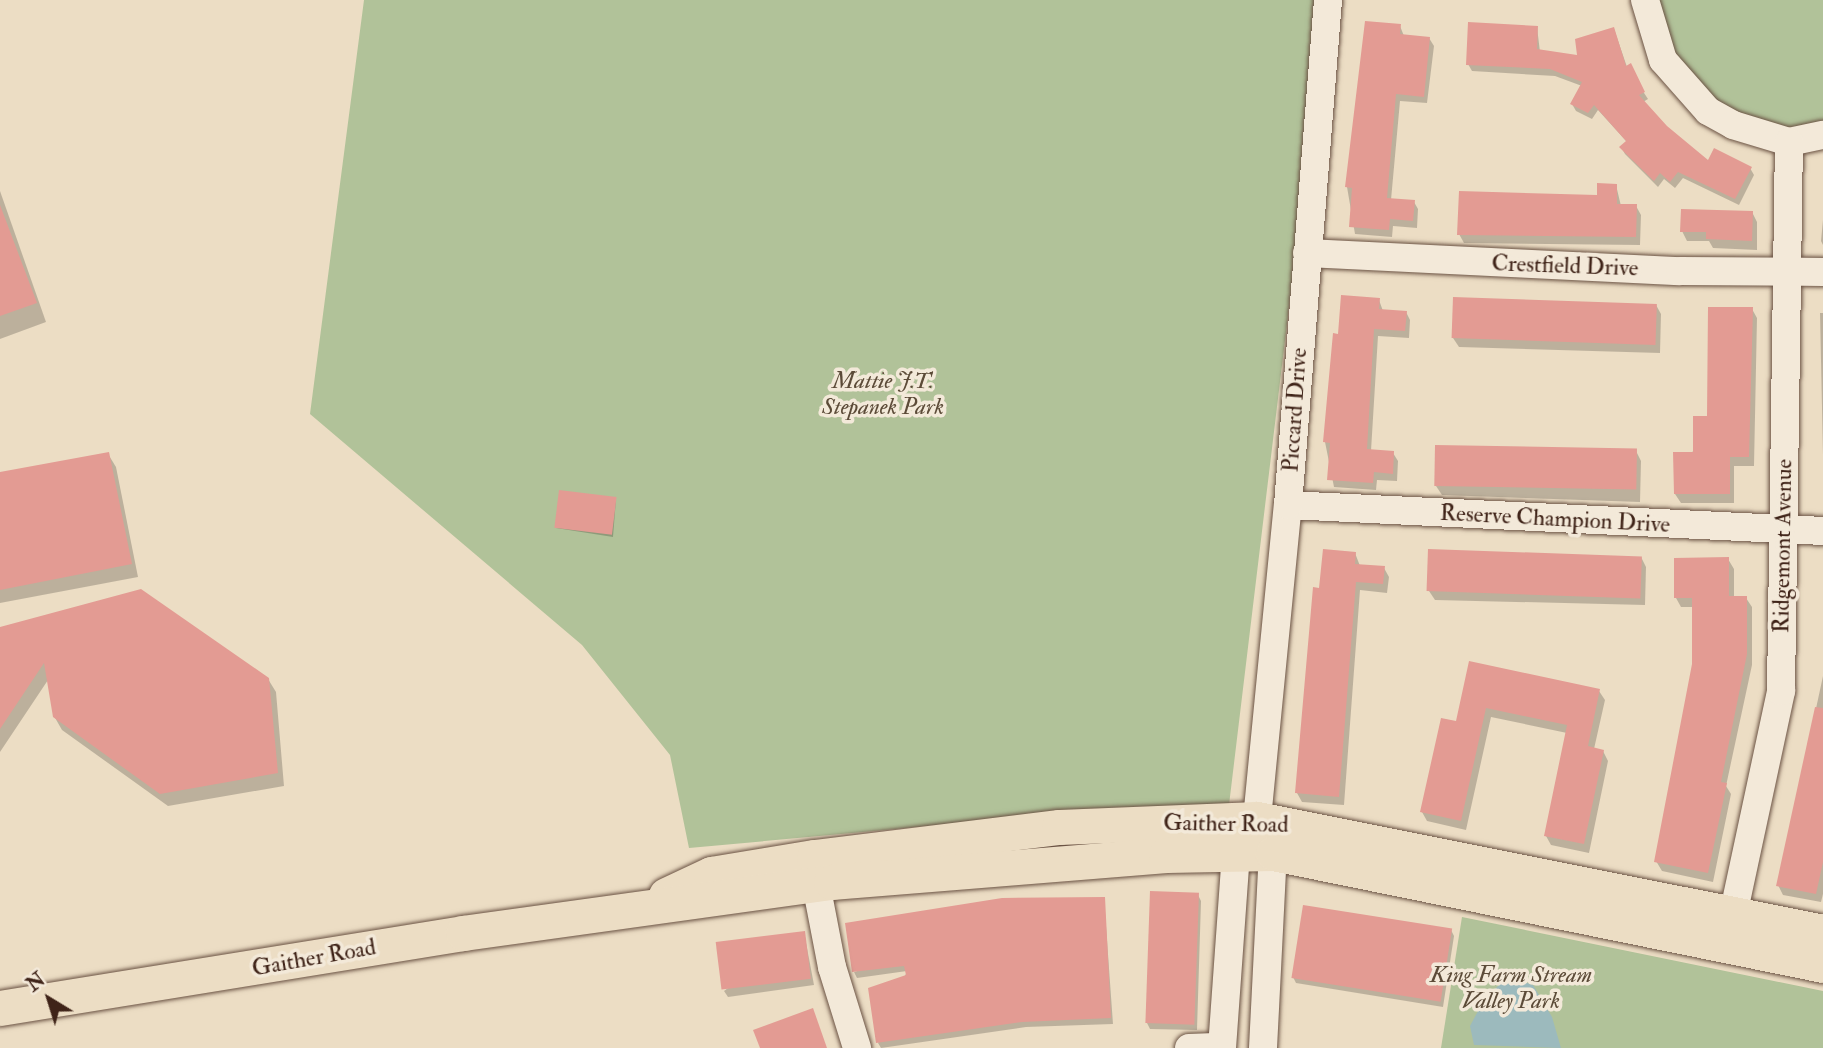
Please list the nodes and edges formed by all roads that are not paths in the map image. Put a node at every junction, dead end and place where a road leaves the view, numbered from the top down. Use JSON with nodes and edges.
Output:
{"nodes":[{"id":1,"x":1328,"y":0,"type":"edge"},
{"id":2,"x":1645,"y":0,"type":"edge"},
{"id":3,"x":1823,"y":135,"type":"edge"},
{"id":4,"x":1789,"y":142,"type":"junction"},
{"id":5,"x":1307,"y":253,"type":"junction"},
{"id":6,"x":1786,"y":271,"type":"junction"},
{"id":7,"x":1823,"y":272,"type":"edge"},
{"id":8,"x":1288,"y":505,"type":"junction"},
{"id":9,"x":1784,"y":529,"type":"junction"},
{"id":10,"x":1823,"y":531,"type":"edge"},
{"id":11,"x":1256,"y":819,"type":"junction"},
{"id":12,"x":1273,"y":853,"type":"junction"},
{"id":13,"x":1236,"y":854,"type":"junction"},
{"id":14,"x":816,"y":884,"type":"junction"},
{"id":15,"x":630,"y":912,"type":"junction"},
{"id":16,"x":1731,"y":929,"type":"junction"},
{"id":17,"x":1823,"y":932,"type":"edge"},
{"id":18,"x":1823,"y":965,"type":"edge"},
{"id":19,"x":0,"y":1008,"type":"edge"},
{"id":20,"x":857,"y":1048,"type":"edge"},
{"id":21,"x":1189,"y":1048,"type":"edge"},
{"id":22,"x":1222,"y":1048,"type":"edge"},
{"id":23,"x":1264,"y":1048,"type":"edge"}],
"edges":[{"from":1,"to":5,"type":"street","name":"Piccard Drive"},
{"from":2,"to":4,"type":"street"},
{"from":3,"to":4,"type":"street"},
{"from":4,"to":6,"type":"street","name":"Ridgemont Avenue"},
{"from":5,"to":6,"type":"street","name":"Crestfield Drive"},
{"from":5,"to":8,"type":"street","name":"Piccard Drive"},
{"from":6,"to":7,"type":"street","name":"Crestfield Drive"},
{"from":6,"to":9,"type":"street","name":"Ridgemont Avenue"},
{"from":8,"to":9,"type":"street","name":"Reserve Champion Drive"},
{"from":8,"to":11,"type":"street","name":"Piccard Drive"},
{"from":9,"to":10,"type":"street","name":"Reserve Champion Drive"},
{"from":9,"to":16,"type":"street","name":"Ridgemont Avenue"},
{"from":11,"to":12,"type":"street"},
{"from":11,"to":13,"type":"street","name":"Piccard Drive"},
{"from":11,"to":15,"type":"main road","name":"Gaither Road"},
{"from":11,"to":16,"type":"main road","name":"Gaither Road"},
{"from":12,"to":13,"type":"main road","name":"Gaither Road"},
{"from":12,"to":16,"type":"main road","name":"Gaither Road"},
{"from":12,"to":23,"type":"street"},
{"from":13,"to":14,"type":"main road","name":"Gaither Road"},
{"from":13,"to":22,"type":"street","name":"Piccard Drive"},
{"from":14,"to":15,"type":"main road","name":"Gaither Road"},
{"from":14,"to":20,"type":"street"},
{"from":15,"to":19,"type":"main road","name":"Gaither Road"},
{"from":16,"to":17,"type":"main road","name":"Gaither Road"},
{"from":16,"to":18,"type":"main road","name":"Gaither Road"},
{"from":21,"to":22,"type":"street"}]}
